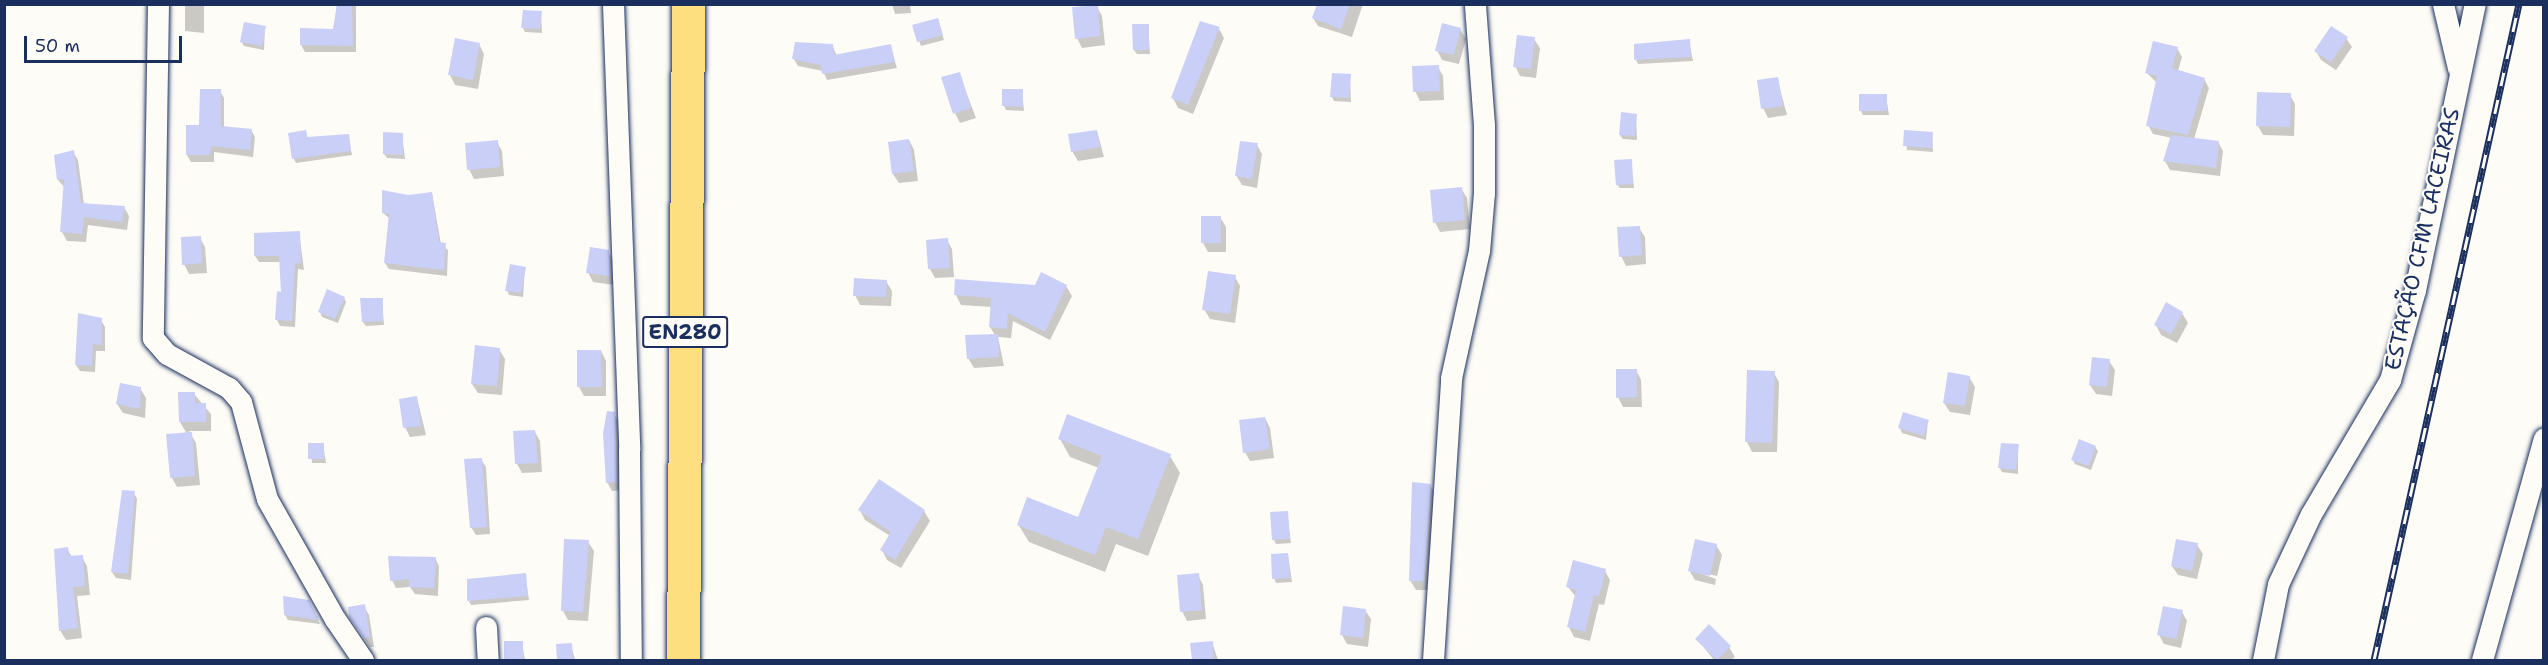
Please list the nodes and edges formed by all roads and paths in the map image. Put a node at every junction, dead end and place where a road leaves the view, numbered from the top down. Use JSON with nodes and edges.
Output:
{"nodes":[{"id":1,"x":158,"y":4,"type":"edge"},
{"id":2,"x":613,"y":4,"type":"edge"},
{"id":3,"x":688,"y":4,"type":"edge"},
{"id":4,"x":1475,"y":4,"type":"edge"},
{"id":5,"x":2443,"y":4,"type":"edge"},
{"id":6,"x":2475,"y":4,"type":"edge"},
{"id":7,"x":2459,"y":74,"type":"junction"},
{"id":8,"x":2544,"y":438,"type":"edge"},
{"id":9,"x":486,"y":627,"type":"dead end"},
{"id":10,"x":363,"y":660,"type":"edge"},
{"id":11,"x":488,"y":660,"type":"edge"},
{"id":12,"x":631,"y":660,"type":"edge"},
{"id":13,"x":683,"y":660,"type":"edge"},
{"id":14,"x":1433,"y":660,"type":"edge"},
{"id":15,"x":2262,"y":660,"type":"edge"},
{"id":16,"x":2482,"y":660,"type":"edge"}],
"edges":[{"from":1,"to":10,"type":"street"},
{"from":2,"to":12,"type":"street"},
{"from":3,"to":13,"type":"main road","number":"EN280"},
{"from":4,"to":14,"type":"street"},
{"from":5,"to":7,"type":"street"},
{"from":6,"to":7,"type":"street","name":"ESTAÇÃO CFM LACEIRAS"},
{"from":7,"to":15,"type":"street","name":"ESTAÇÃO CFM LACEIRAS"},
{"from":8,"to":16,"type":"street"},
{"from":9,"to":11,"type":"street"}]}
